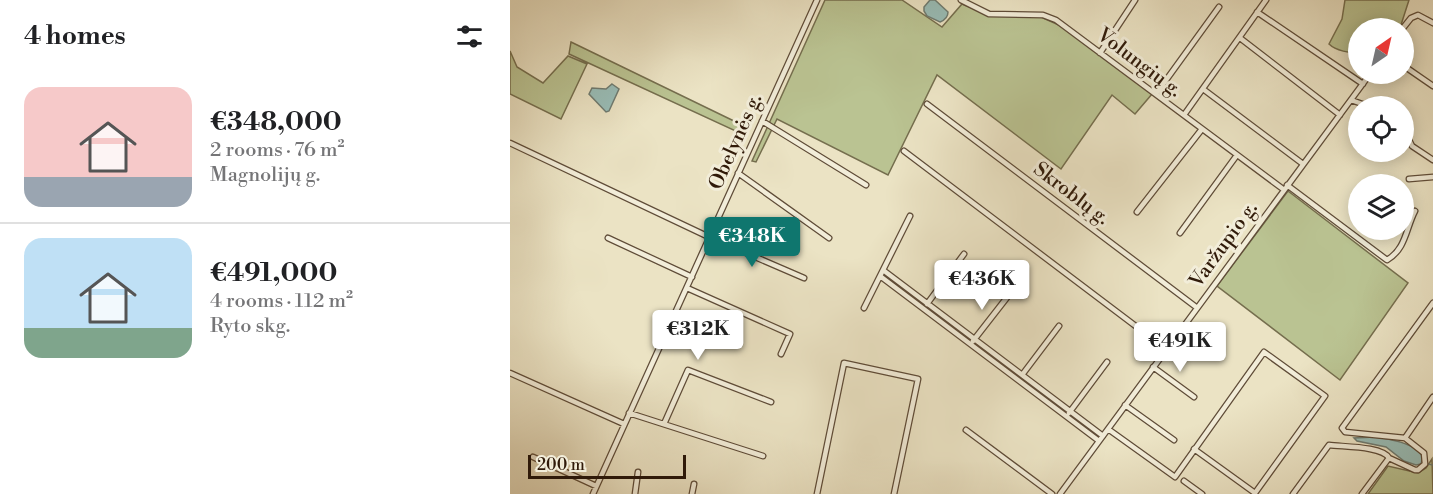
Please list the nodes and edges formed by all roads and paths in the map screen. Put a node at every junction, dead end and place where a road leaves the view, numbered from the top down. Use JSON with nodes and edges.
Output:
{"nodes":[{"id":1,"x":817,"y":0,"type":"edge"},
{"id":2,"x":961,"y":0,"type":"edge"},
{"id":3,"x":1135,"y":0,"type":"edge"},
{"id":4,"x":1266,"y":0,"type":"edge"},
{"id":5,"x":1220,"y":7,"type":"dead end"},
{"id":6,"x":1257,"y":12,"type":"junction"},
{"id":7,"x":1411,"y":18,"type":"edge"},
{"id":8,"x":1433,"y":23,"type":"edge"},
{"id":9,"x":1240,"y":38,"type":"junction"},
{"id":10,"x":1100,"y":53,"type":"junction"},
{"id":11,"x":1414,"y":73,"type":"edge"},
{"id":12,"x":1348,"y":74,"type":"edge"},
{"id":13,"x":1363,"y":84,"type":"edge"},
{"id":14,"x":1433,"y":86,"type":"edge"},
{"id":15,"x":1203,"y":89,"type":"junction"},
{"id":16,"x":1156,"y":94,"type":"junction"},
{"id":17,"x":1354,"y":96,"type":"edge"},
{"id":18,"x":927,"y":104,"type":"dead end"},
{"id":19,"x":1348,"y":104,"type":"edge"},
{"id":20,"x":1340,"y":115,"type":"junction"},
{"id":21,"x":1184,"y":116,"type":"junction"},
{"id":22,"x":762,"y":121,"type":"junction"},
{"id":23,"x":1202,"y":129,"type":"junction"},
{"id":24,"x":510,"y":144,"type":"edge"},
{"id":25,"x":1414,"y":147,"type":"edge"},
{"id":26,"x":904,"y":151,"type":"dead end"},
{"id":27,"x":1237,"y":155,"type":"junction"},
{"id":28,"x":1433,"y":160,"type":"edge"},
{"id":29,"x":1303,"y":164,"type":"junction"},
{"id":30,"x":738,"y":173,"type":"junction"},
{"id":31,"x":1433,"y":177,"type":"edge"},
{"id":32,"x":1414,"y":179,"type":"edge"},
{"id":33,"x":866,"y":185,"type":"dead end"},
{"id":34,"x":1285,"y":187,"type":"junction"},
{"id":35,"x":1415,"y":211,"type":"dead end"},
{"id":36,"x":1137,"y":212,"type":"dead end"},
{"id":37,"x":910,"y":216,"type":"dead end"},
{"id":38,"x":1180,"y":233,"type":"dead end"},
{"id":39,"x":709,"y":237,"type":"junction"},
{"id":40,"x":608,"y":238,"type":"dead end"},
{"id":41,"x":829,"y":238,"type":"dead end"},
{"id":42,"x":964,"y":254,"type":"dead end"},
{"id":43,"x":883,"y":270,"type":"junction"},
{"id":44,"x":880,"y":276,"type":"junction"},
{"id":45,"x":692,"y":277,"type":"junction"},
{"id":46,"x":804,"y":278,"type":"dead end"},
{"id":47,"x":687,"y":288,"type":"junction"},
{"id":48,"x":1012,"y":291,"type":"dead end"},
{"id":49,"x":1433,"y":303,"type":"edge"},
{"id":50,"x":927,"y":304,"type":"junction"},
{"id":51,"x":1196,"y":307,"type":"junction"},
{"id":52,"x":864,"y":308,"type":"dead end"},
{"id":53,"x":1059,"y":326,"type":"dead end"},
{"id":54,"x":974,"y":339,"type":"junction"},
{"id":55,"x":970,"y":344,"type":"junction"},
{"id":56,"x":1166,"y":349,"type":"junction"},
{"id":57,"x":781,"y":354,"type":"dead end"},
{"id":58,"x":1107,"y":362,"type":"dead end"},
{"id":59,"x":1153,"y":367,"type":"junction"},
{"id":60,"x":510,"y":373,"type":"edge"},
{"id":61,"x":1022,"y":375,"type":"junction"},
{"id":62,"x":1194,"y":397,"type":"dead end"},
{"id":63,"x":1433,"y":397,"type":"edge"},
{"id":64,"x":771,"y":402,"type":"dead end"},
{"id":65,"x":1125,"y":405,"type":"junction"},
{"id":66,"x":1070,"y":411,"type":"junction"},
{"id":67,"x":629,"y":413,"type":"junction"},
{"id":68,"x":1066,"y":417,"type":"junction"},
{"id":69,"x":624,"y":424,"type":"junction"},
{"id":70,"x":664,"y":424,"type":"junction"},
{"id":71,"x":1108,"y":429,"type":"junction"},
{"id":72,"x":966,"y":430,"type":"dead end"},
{"id":73,"x":1102,"y":436,"type":"junction"},
{"id":74,"x":1405,"y":438,"type":"junction"},
{"id":75,"x":1174,"y":440,"type":"dead end"},
{"id":76,"x":1099,"y":441,"type":"junction"},
{"id":77,"x":1194,"y":449,"type":"junction"},
{"id":78,"x":763,"y":456,"type":"dead end"},
{"id":79,"x":1426,"y":456,"type":"junction"},
{"id":80,"x":1433,"y":456,"type":"edge"},
{"id":81,"x":534,"y":457,"type":"dead end"},
{"id":82,"x":1389,"y":458,"type":"junction"},
{"id":83,"x":638,"y":472,"type":"dead end"},
{"id":84,"x":1184,"y":481,"type":"dead end"},
{"id":85,"x":694,"y":484,"type":"dead end"},
{"id":86,"x":596,"y":486,"type":"junction"},
{"id":87,"x":593,"y":494,"type":"edge"},
{"id":88,"x":635,"y":494,"type":"edge"},
{"id":89,"x":692,"y":494,"type":"edge"},
{"id":90,"x":818,"y":494,"type":"edge"},
{"id":91,"x":894,"y":494,"type":"edge"},
{"id":92,"x":1052,"y":494,"type":"edge"},
{"id":93,"x":1060,"y":494,"type":"edge"},
{"id":94,"x":1202,"y":494,"type":"edge"},
{"id":95,"x":1293,"y":494,"type":"edge"},
{"id":96,"x":1362,"y":494,"type":"edge"}],
"edges":[{"from":1,"to":22,"type":"street","name":"Obelynės g."},
{"from":2,"to":10,"type":"street","name":"Volungių g."},
{"from":3,"to":10,"type":"street"},
{"from":4,"to":6,"type":"street"},
{"from":5,"to":16,"type":"street"},
{"from":6,"to":9,"type":"street"},
{"from":6,"to":12,"type":"street"},
{"from":7,"to":8,"type":"street"},
{"from":9,"to":15,"type":"street"},
{"from":9,"to":20,"type":"street"},
{"from":10,"to":16,"type":"street","name":"Volungių g."},
{"from":11,"to":14,"type":"street"},
{"from":13,"to":17,"type":"street","name":"Varžupio g."},
{"from":15,"to":21,"type":"street"},
{"from":15,"to":29,"type":"street"},
{"from":16,"to":21,"type":"street","name":"Volungių g."},
{"from":18,"to":51,"type":"street","name":"Skroblų g."},
{"from":19,"to":20,"type":"street","name":"Varžupio g."},
{"from":20,"to":29,"type":"street","name":"Varžupio g."},
{"from":21,"to":23,"type":"street","name":"Volungių g."},
{"from":22,"to":30,"type":"street","name":"Obelynės g."},
{"from":22,"to":33,"type":"street"},
{"from":23,"to":27,"type":"street","name":"Volungių g."},
{"from":23,"to":36,"type":"street"},
{"from":24,"to":39,"type":"street"},
{"from":25,"to":28,"type":"street"},
{"from":26,"to":56,"type":"street"},
{"from":27,"to":34,"type":"street","name":"Volungių g."},
{"from":27,"to":38,"type":"street"},
{"from":29,"to":34,"type":"street","name":"Varžupio g."},
{"from":30,"to":39,"type":"street","name":"Obelynės g."},
{"from":30,"to":41,"type":"street"},
{"from":31,"to":32,"type":"street"},
{"from":34,"to":35,"type":"street","name":"Volungių g."},
{"from":34,"to":51,"type":"street","name":"Varžupio g."},
{"from":37,"to":43,"type":"street"},
{"from":39,"to":45,"type":"street","name":"Obelynės g."},
{"from":39,"to":46,"type":"street"},
{"from":40,"to":45,"type":"street"},
{"from":42,"to":50,"type":"street"},
{"from":43,"to":44,"type":"street"},
{"from":43,"to":50,"type":"street"},
{"from":44,"to":52,"type":"street"},
{"from":44,"to":55,"type":"street"},
{"from":45,"to":47,"type":"street","name":"Obelynės g."},
{"from":47,"to":57,"type":"street"},
{"from":47,"to":67,"type":"street","name":"Obelynės g."},
{"from":48,"to":54,"type":"street"},
{"from":49,"to":74,"type":"street"},
{"from":50,"to":54,"type":"street"},
{"from":51,"to":56,"type":"street","name":"Varžupio g."},
{"from":53,"to":61,"type":"street"},
{"from":54,"to":55,"type":"street"},
{"from":54,"to":61,"type":"street"},
{"from":55,"to":68,"type":"street"},
{"from":56,"to":59,"type":"street","name":"Varžupio g."},
{"from":58,"to":66,"type":"street"},
{"from":59,"to":62,"type":"street"},
{"from":59,"to":65,"type":"street","name":"Varžupio g."},
{"from":60,"to":69,"type":"street"},
{"from":61,"to":66,"type":"street"},
{"from":63,"to":74,"type":"street"},
{"from":64,"to":70,"type":"street"},
{"from":65,"to":71,"type":"street","name":"Varžupio g."},
{"from":65,"to":75,"type":"street"},
{"from":66,"to":68,"type":"street"},
{"from":66,"to":73,"type":"street"},
{"from":67,"to":69,"type":"street","name":"Obelynės g."},
{"from":67,"to":70,"type":"street"},
{"from":68,"to":76,"type":"street"},
{"from":69,"to":86,"type":"street","name":"Obelynės g."},
{"from":70,"to":78,"type":"street"},
{"from":71,"to":73,"type":"street","name":"Varžupio g."},
{"from":71,"to":77,"type":"street"},
{"from":72,"to":92,"type":"street"},
{"from":73,"to":76,"type":"street","name":"Varžupio g."},
{"from":74,"to":79,"type":"street"},
{"from":76,"to":93,"type":"street","name":"Varžupio g."},
{"from":77,"to":77,"type":"street"},
{"from":79,"to":80,"type":"street"},
{"from":79,"to":82,"type":"street"},
{"from":81,"to":86,"type":"street"},
{"from":82,"to":95,"type":"street"},
{"from":82,"to":96,"type":"street"},
{"from":83,"to":88,"type":"street"},
{"from":84,"to":94,"type":"street"},
{"from":85,"to":89,"type":"street"},
{"from":86,"to":87,"type":"street","name":"Obelynės g."},
{"from":90,"to":91,"type":"street"}]}
